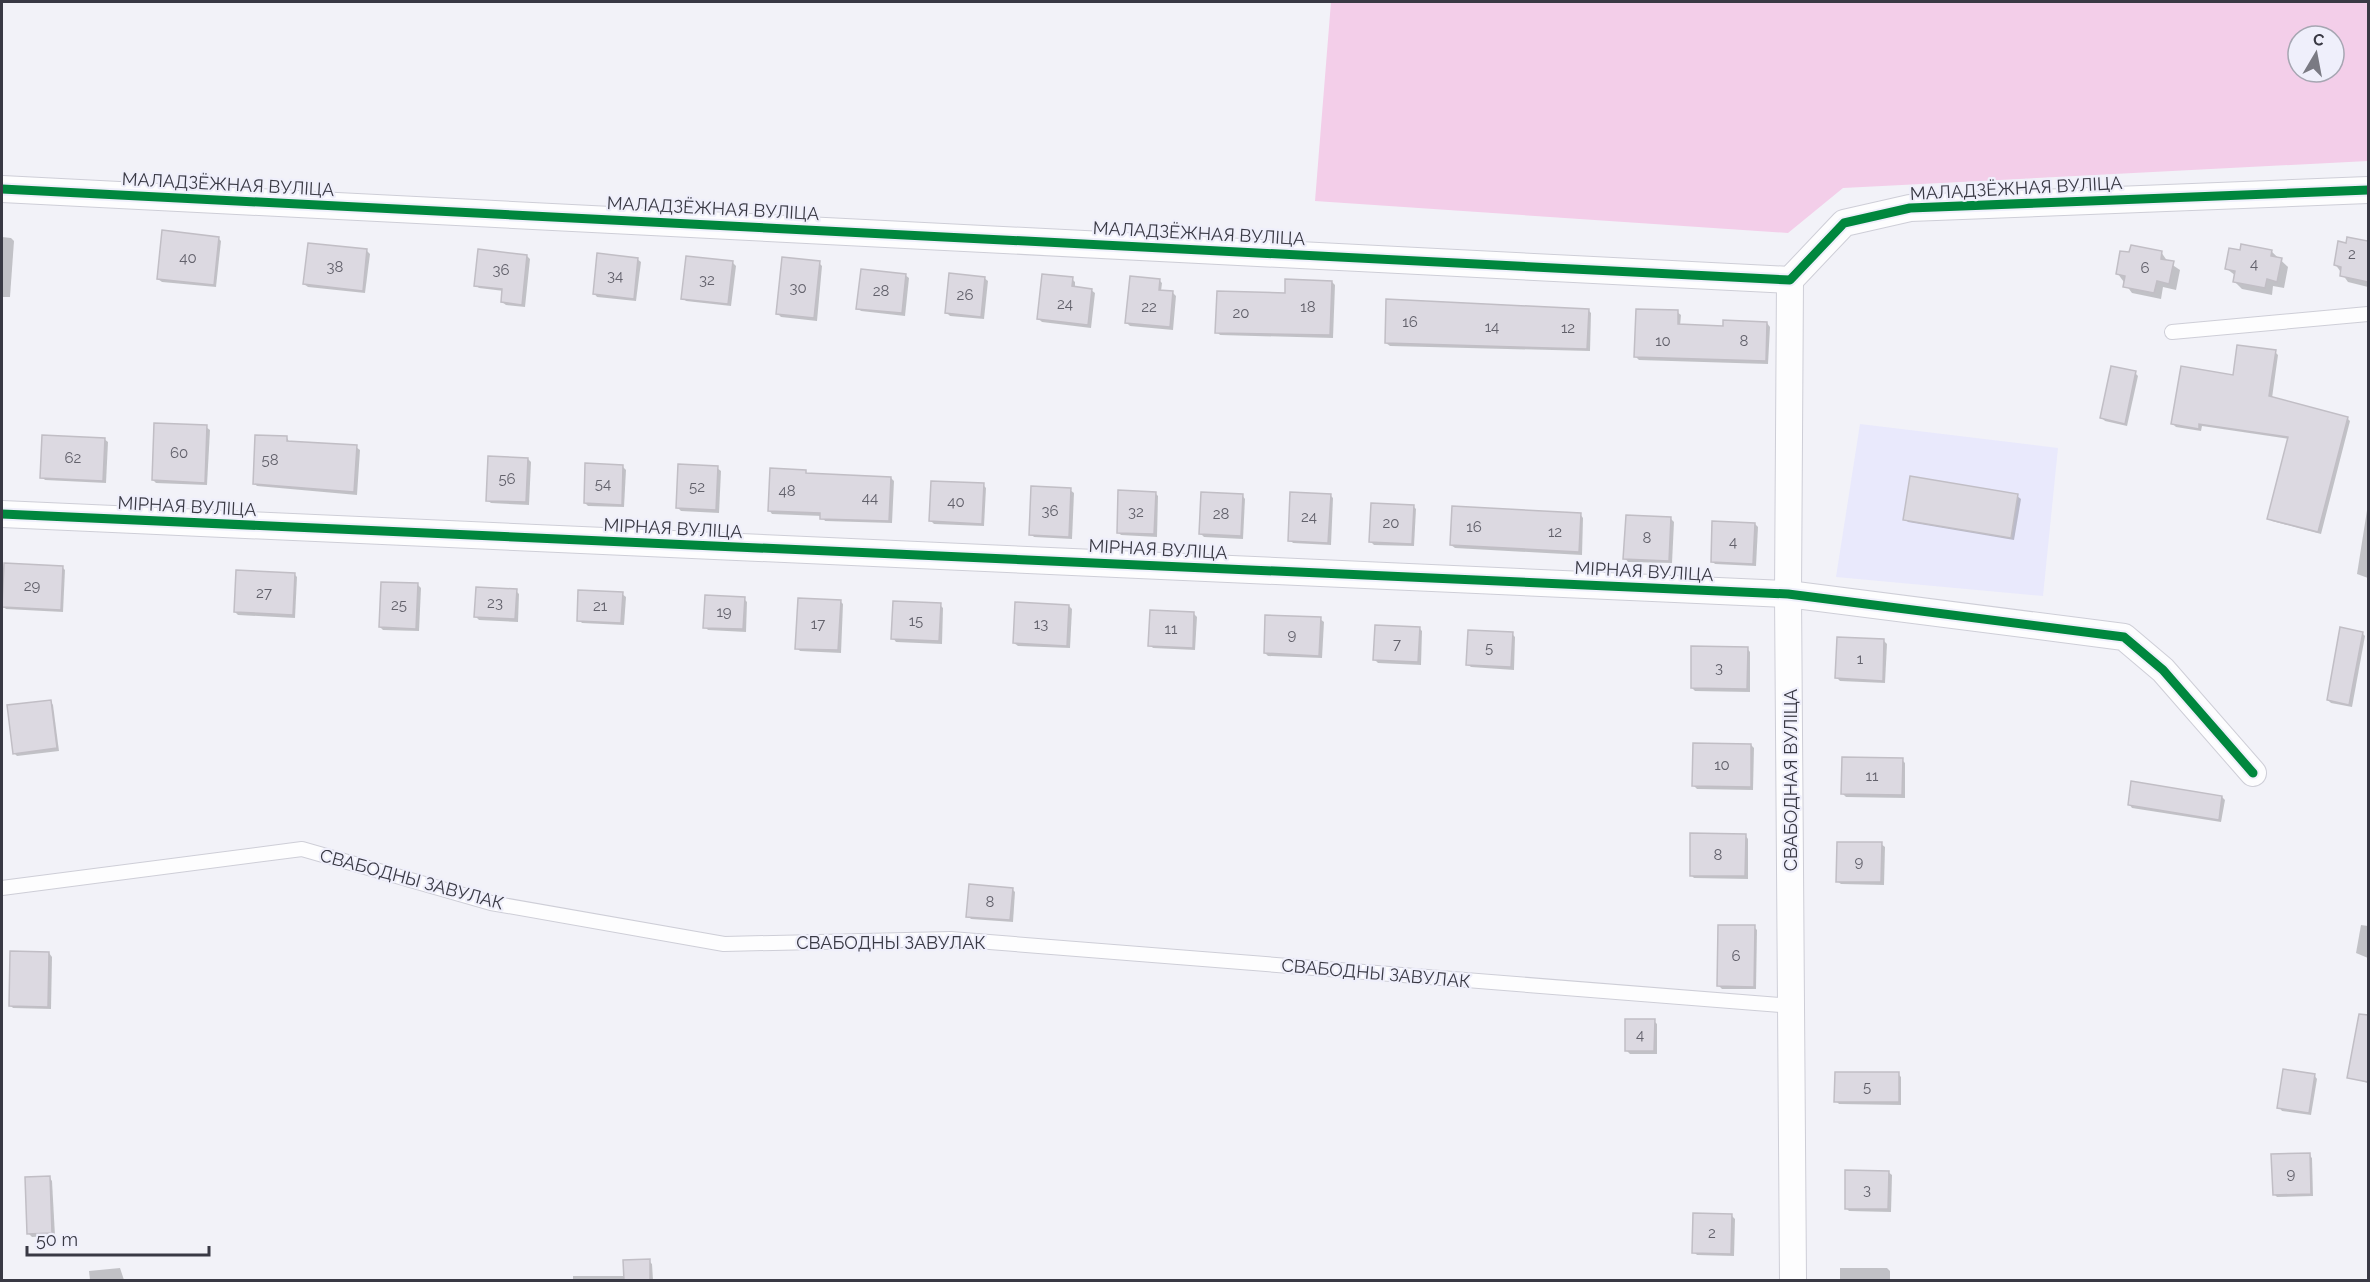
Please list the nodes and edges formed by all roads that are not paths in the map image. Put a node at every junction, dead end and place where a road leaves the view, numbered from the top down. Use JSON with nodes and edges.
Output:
{"nodes":[{"id":1,"x":2,"y":189,"type":"edge"},
{"id":2,"x":2368,"y":190,"type":"edge"},
{"id":3,"x":1790,"y":280,"type":"junction"},
{"id":4,"x":2368,"y":314,"type":"edge"},
{"id":5,"x":2172,"y":332,"type":"dead end"},
{"id":6,"x":2,"y":514,"type":"edge"},
{"id":7,"x":1788,"y":594,"type":"junction"},
{"id":8,"x":2253,"y":772,"type":"dead end"},
{"id":9,"x":2,"y":888,"type":"edge"},
{"id":10,"x":1792,"y":1006,"type":"junction"},
{"id":11,"x":1793,"y":1281,"type":"edge"}],
"edges":[{"from":1,"to":3,"type":"street","name":"МАЛАДЗЁЖНАЯ ВУЛІЦА"},
{"from":2,"to":3,"type":"street","name":"МАЛАДЗЁЖНАЯ ВУЛІЦА"},
{"from":3,"to":7,"type":"street","name":"СВАБОДНАЯ ВУЛІЦА"},
{"from":4,"to":5,"type":"lane"},
{"from":6,"to":7,"type":"street","name":"МІРНАЯ ВУЛІЦА"},
{"from":7,"to":8,"type":"street","name":"МІРНАЯ ВУЛІЦА"},
{"from":7,"to":10,"type":"street","name":"СВАБОДНАЯ ВУЛІЦА"},
{"from":9,"to":10,"type":"lane","name":"СВАБОДНЫ ЗАВУЛАК"},
{"from":10,"to":11,"type":"street","name":"СВАБОДНАЯ ВУЛІЦА"}]}
